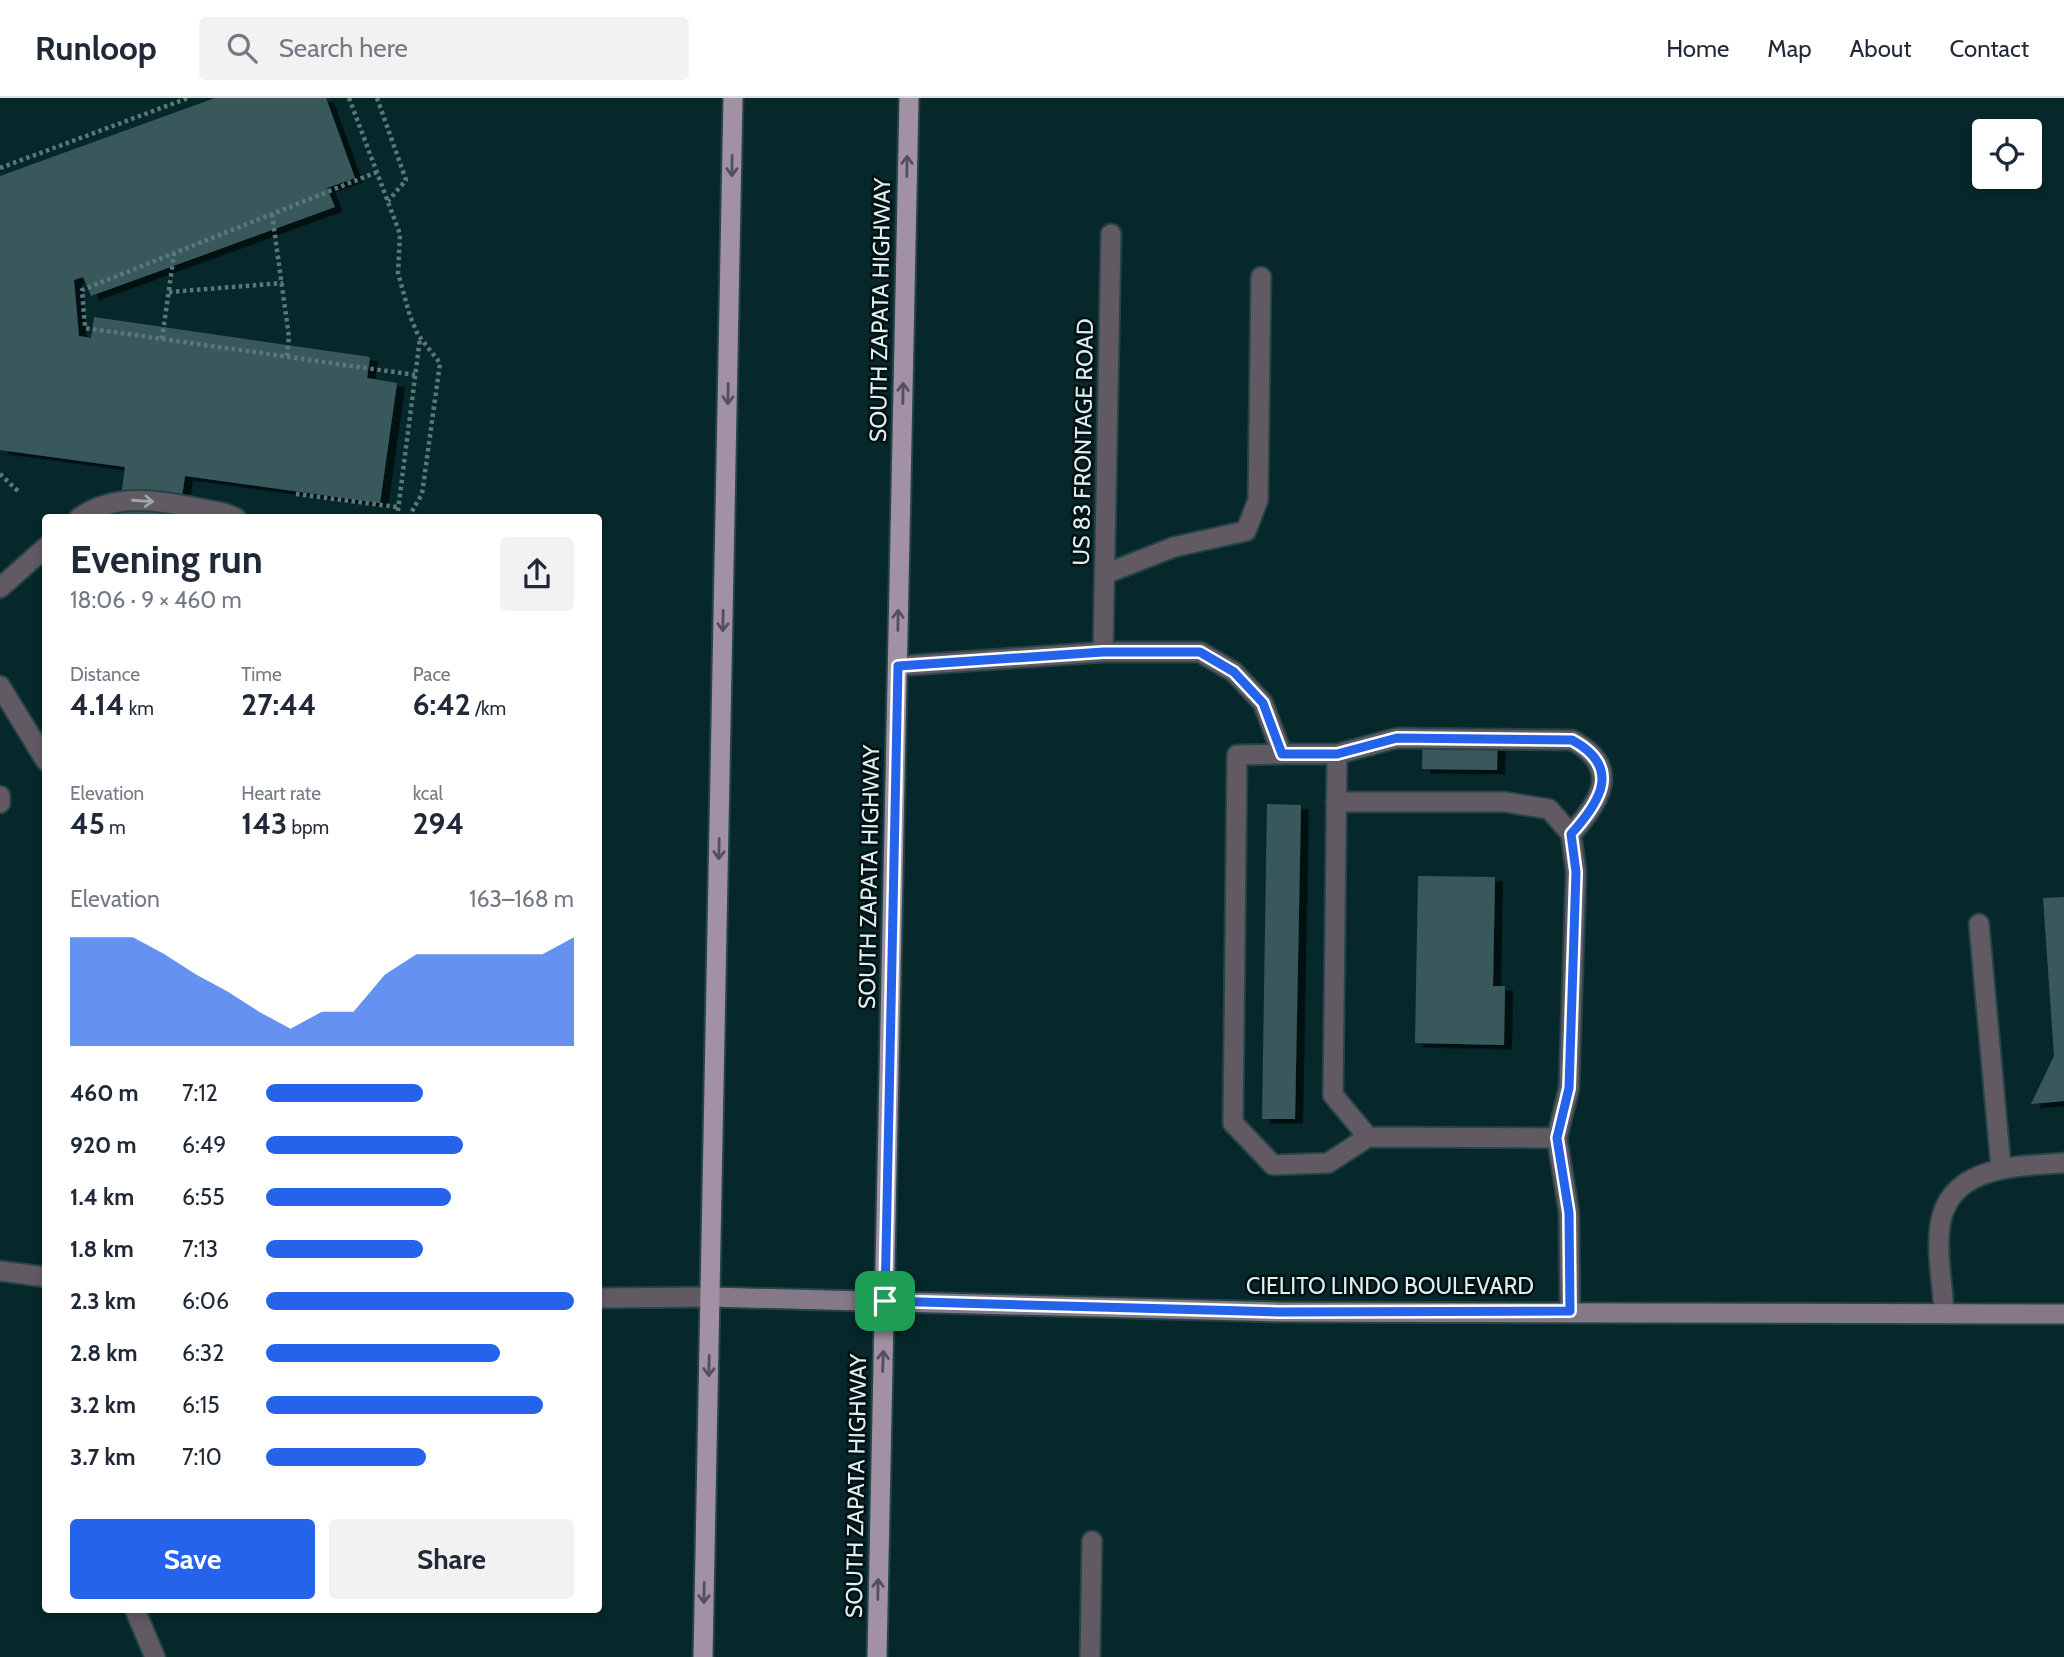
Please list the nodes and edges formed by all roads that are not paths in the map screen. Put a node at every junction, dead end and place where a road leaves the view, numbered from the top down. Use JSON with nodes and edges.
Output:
{"nodes":[{"id":1,"x":733,"y":98,"type":"edge"},
{"id":2,"x":909,"y":98,"type":"edge"},
{"id":3,"x":1111,"y":234,"type":"dead end"},
{"id":4,"x":1261,"y":277,"type":"dead end"},
{"id":5,"x":87,"y":514,"type":"edge"},
{"id":6,"x":226,"y":514,"type":"edge"},
{"id":7,"x":42,"y":552,"type":"edge"},
{"id":8,"x":1105,"y":574,"type":"junction"},
{"id":9,"x":0,"y":588,"type":"edge"},
{"id":10,"x":1103,"y":652,"type":"junction"},
{"id":11,"x":898,"y":666,"type":"junction"},
{"id":12,"x":0,"y":686,"type":"edge"},
{"id":13,"x":42,"y":754,"type":"edge"},
{"id":14,"x":1282,"y":754,"type":"junction"},
{"id":15,"x":1337,"y":754,"type":"junction"},
{"id":16,"x":0,"y":796,"type":"edge"},
{"id":17,"x":1336,"y":802,"type":"junction"},
{"id":18,"x":0,"y":803,"type":"edge"},
{"id":19,"x":1571,"y":834,"type":"junction"},
{"id":20,"x":1979,"y":924,"type":"dead end"},
{"id":21,"x":1368,"y":1137,"type":"junction"},
{"id":22,"x":1557,"y":1138,"type":"junction"},
{"id":23,"x":2064,"y":1163,"type":"edge"},
{"id":24,"x":2001,"y":1168,"type":"junction"},
{"id":25,"x":0,"y":1271,"type":"edge"},
{"id":26,"x":42,"y":1276,"type":"edge"},
{"id":27,"x":711,"y":1297,"type":"junction"},
{"id":28,"x":602,"y":1298,"type":"edge"},
{"id":29,"x":885,"y":1301,"type":"junction"},
{"id":30,"x":1570,"y":1311,"type":"junction"},
{"id":31,"x":1944,"y":1313,"type":"junction"},
{"id":32,"x":2064,"y":1314,"type":"edge"},
{"id":33,"x":1092,"y":1541,"type":"dead end"},
{"id":34,"x":136,"y":1613,"type":"edge"},
{"id":35,"x":155,"y":1657,"type":"edge"},
{"id":36,"x":703,"y":1657,"type":"edge"},
{"id":37,"x":877,"y":1657,"type":"edge"},
{"id":38,"x":1090,"y":1657,"type":"edge"}],
"edges":[{"from":1,"to":27,"type":"main road","one_way":true},
{"from":11,"to":2,"type":"main road","name":"SOUTH ZAPATA HIGHWAY","one_way":true},
{"from":3,"to":8,"type":"street","name":"US 83 FRONTAGE ROAD"},
{"from":4,"to":8,"type":"street"},
{"from":5,"to":6,"type":"street","one_way":true},
{"from":7,"to":9,"type":"street"},
{"from":8,"to":10,"type":"street","name":"US 83 FRONTAGE ROAD"},
{"from":10,"to":11,"type":"street"},
{"from":10,"to":14,"type":"street"},
{"from":11,"to":29,"type":"main road","name":"SOUTH ZAPATA HIGHWAY"},
{"from":12,"to":13,"type":"street"},
{"from":14,"to":15,"type":"street"},
{"from":14,"to":21,"type":"street"},
{"from":15,"to":17,"type":"street"},
{"from":15,"to":19,"type":"street"},
{"from":16,"to":18,"type":"street"},
{"from":17,"to":19,"type":"street"},
{"from":17,"to":21,"type":"street"},
{"from":19,"to":22,"type":"street"},
{"from":20,"to":24,"type":"street"},
{"from":21,"to":22,"type":"street"},
{"from":22,"to":30,"type":"street"},
{"from":23,"to":24,"type":"street"},
{"from":24,"to":31,"type":"street"},
{"from":25,"to":26,"type":"street"},
{"from":27,"to":28,"type":"street"},
{"from":27,"to":29,"type":"main road","name":"CIELITO LINDO BOULEVARD"},
{"from":27,"to":36,"type":"main road","one_way":true},
{"from":29,"to":30,"type":"main road","name":"CIELITO LINDO BOULEVARD"},
{"from":37,"to":29,"type":"main road","name":"SOUTH ZAPATA HIGHWAY","one_way":true},
{"from":30,"to":31,"type":"main road","name":"CIELITO LINDO BOULEVARD"},
{"from":31,"to":32,"type":"main road","name":"CIELITO LINDO BOULEVARD"},
{"from":33,"to":38,"type":"street"},
{"from":34,"to":35,"type":"street"}]}
